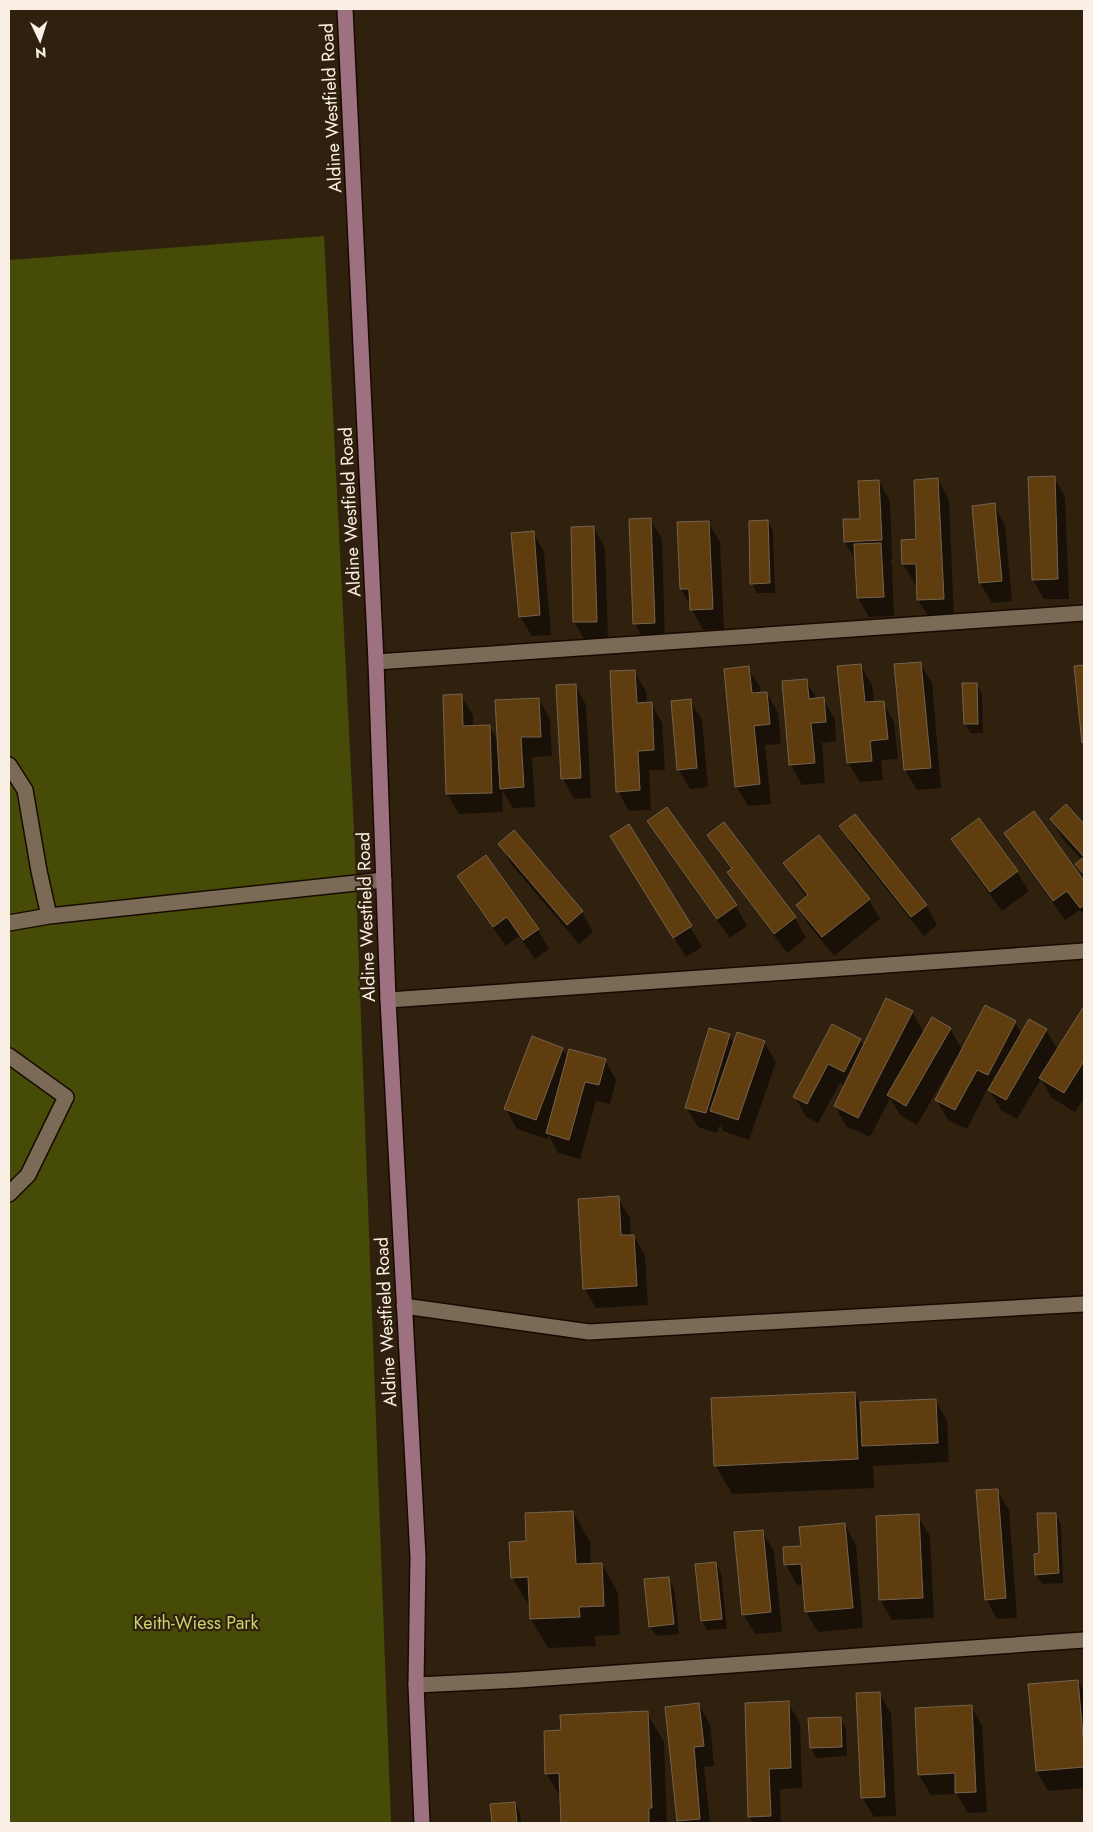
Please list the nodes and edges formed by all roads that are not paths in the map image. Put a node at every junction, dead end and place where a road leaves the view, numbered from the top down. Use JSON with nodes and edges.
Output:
{"nodes":[{"id":1,"x":345,"y":9,"type":"edge"},
{"id":2,"x":1084,"y":613,"type":"edge"},
{"id":3,"x":376,"y":662,"type":"junction"},
{"id":4,"x":9,"y":765,"type":"edge"},
{"id":5,"x":384,"y":880,"type":"junction"},
{"id":6,"x":49,"y":916,"type":"junction"},
{"id":7,"x":9,"y":923,"type":"edge"},
{"id":8,"x":1084,"y":951,"type":"edge"},
{"id":9,"x":388,"y":1000,"type":"junction"},
{"id":10,"x":9,"y":1056,"type":"edge"},
{"id":11,"x":9,"y":1194,"type":"edge"},
{"id":12,"x":1084,"y":1304,"type":"edge"},
{"id":13,"x":404,"y":1306,"type":"junction"},
{"id":14,"x":1084,"y":1640,"type":"edge"},
{"id":15,"x":416,"y":1686,"type":"junction"},
{"id":16,"x":422,"y":1823,"type":"edge"}],
"edges":[{"from":1,"to":3,"type":"main road","name":"Aldine Westfield Road"},
{"from":2,"to":3,"type":"lane"},
{"from":3,"to":5,"type":"main road","name":"Aldine Westfield Road"},
{"from":4,"to":6,"type":"lane"},
{"from":5,"to":6,"type":"lane"},
{"from":5,"to":9,"type":"main road","name":"Aldine Westfield Road"},
{"from":6,"to":7,"type":"lane"},
{"from":8,"to":9,"type":"lane"},
{"from":9,"to":13,"type":"main road","name":"Aldine Westfield Road"},
{"from":10,"to":11,"type":"lane"},
{"from":12,"to":13,"type":"lane"},
{"from":13,"to":15,"type":"main road","name":"Aldine Westfield Road"},
{"from":14,"to":15,"type":"lane"},
{"from":15,"to":16,"type":"main road","name":"Aldine Westfield Road"}]}
